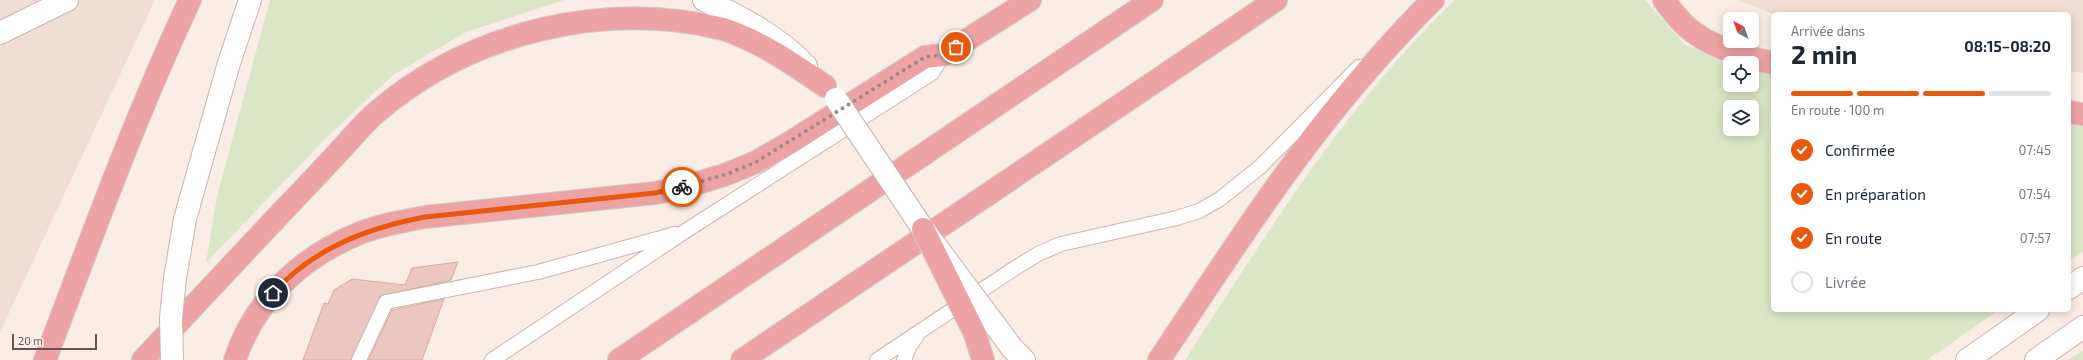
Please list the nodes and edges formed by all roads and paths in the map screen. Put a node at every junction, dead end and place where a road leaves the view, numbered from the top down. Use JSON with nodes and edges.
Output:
{"nodes":[{"id":1,"x":66,"y":0,"type":"edge"},
{"id":2,"x":190,"y":0,"type":"edge"},
{"id":3,"x":250,"y":0,"type":"edge"},
{"id":4,"x":704,"y":0,"type":"edge"},
{"id":5,"x":1030,"y":0,"type":"edge"},
{"id":6,"x":1152,"y":0,"type":"edge"},
{"id":7,"x":1276,"y":0,"type":"edge"},
{"id":8,"x":1664,"y":0,"type":"edge"},
{"id":9,"x":1426,"y":6,"type":"edge"},
{"id":10,"x":0,"y":33,"type":"edge"},
{"id":11,"x":944,"y":55,"type":"junction"},
{"id":12,"x":1771,"y":62,"type":"edge"},
{"id":13,"x":830,"y":93,"type":"junction"},
{"id":14,"x":2071,"y":112,"type":"edge"},
{"id":15,"x":2083,"y":114,"type":"edge"},
{"id":16,"x":923,"y":229,"type":"junction"},
{"id":17,"x":687,"y":230,"type":"junction"},
{"id":18,"x":2083,"y":278,"type":"edge"},
{"id":19,"x":2071,"y":287,"type":"edge"},
{"id":20,"x":2035,"y":312,"type":"edge"},
{"id":21,"x":2083,"y":327,"type":"edge"},
{"id":22,"x":918,"y":333,"type":"junction"},
{"id":23,"x":45,"y":360,"type":"edge"},
{"id":24,"x":143,"y":360,"type":"edge"},
{"id":25,"x":172,"y":360,"type":"edge"},
{"id":26,"x":235,"y":360,"type":"edge"},
{"id":27,"x":359,"y":360,"type":"edge"},
{"id":28,"x":492,"y":360,"type":"edge"},
{"id":29,"x":619,"y":360,"type":"edge"},
{"id":30,"x":742,"y":360,"type":"edge"},
{"id":31,"x":877,"y":360,"type":"edge"},
{"id":32,"x":904,"y":360,"type":"edge"},
{"id":33,"x":983,"y":360,"type":"edge"},
{"id":34,"x":1024,"y":360,"type":"edge"},
{"id":35,"x":1160,"y":360,"type":"edge"},
{"id":36,"x":1966,"y":360,"type":"edge"},
{"id":37,"x":2036,"y":360,"type":"edge"}],
"edges":[{"from":1,"to":10,"type":"main road"},
{"from":2,"to":23,"type":"highway"},
{"from":3,"to":25,"type":"main road","bridge":true},
{"from":4,"to":13,"type":"main road"},
{"from":5,"to":11,"type":"highway"},
{"from":6,"to":29,"type":"highway"},
{"from":7,"to":30,"type":"highway"},
{"from":8,"to":12,"type":"highway"},
{"from":9,"to":22,"type":"lane"},
{"from":9,"to":35,"type":"highway"},
{"from":11,"to":17,"type":"lane"},
{"from":11,"to":26,"type":"highway"},
{"from":13,"to":16,"type":"main road","bridge":true},
{"from":13,"to":24,"type":"highway"},
{"from":14,"to":15,"type":"highway"},
{"from":16,"to":33,"type":"highway","bridge":true},
{"from":16,"to":34,"type":"main road","bridge":true},
{"from":17,"to":27,"type":"lane"},
{"from":17,"to":28,"type":"lane"},
{"from":18,"to":19,"type":"main road"},
{"from":20,"to":36,"type":"main road"},
{"from":21,"to":37,"type":"main road"},
{"from":22,"to":31,"type":"lane"},
{"from":22,"to":32,"type":"lane"}]}
